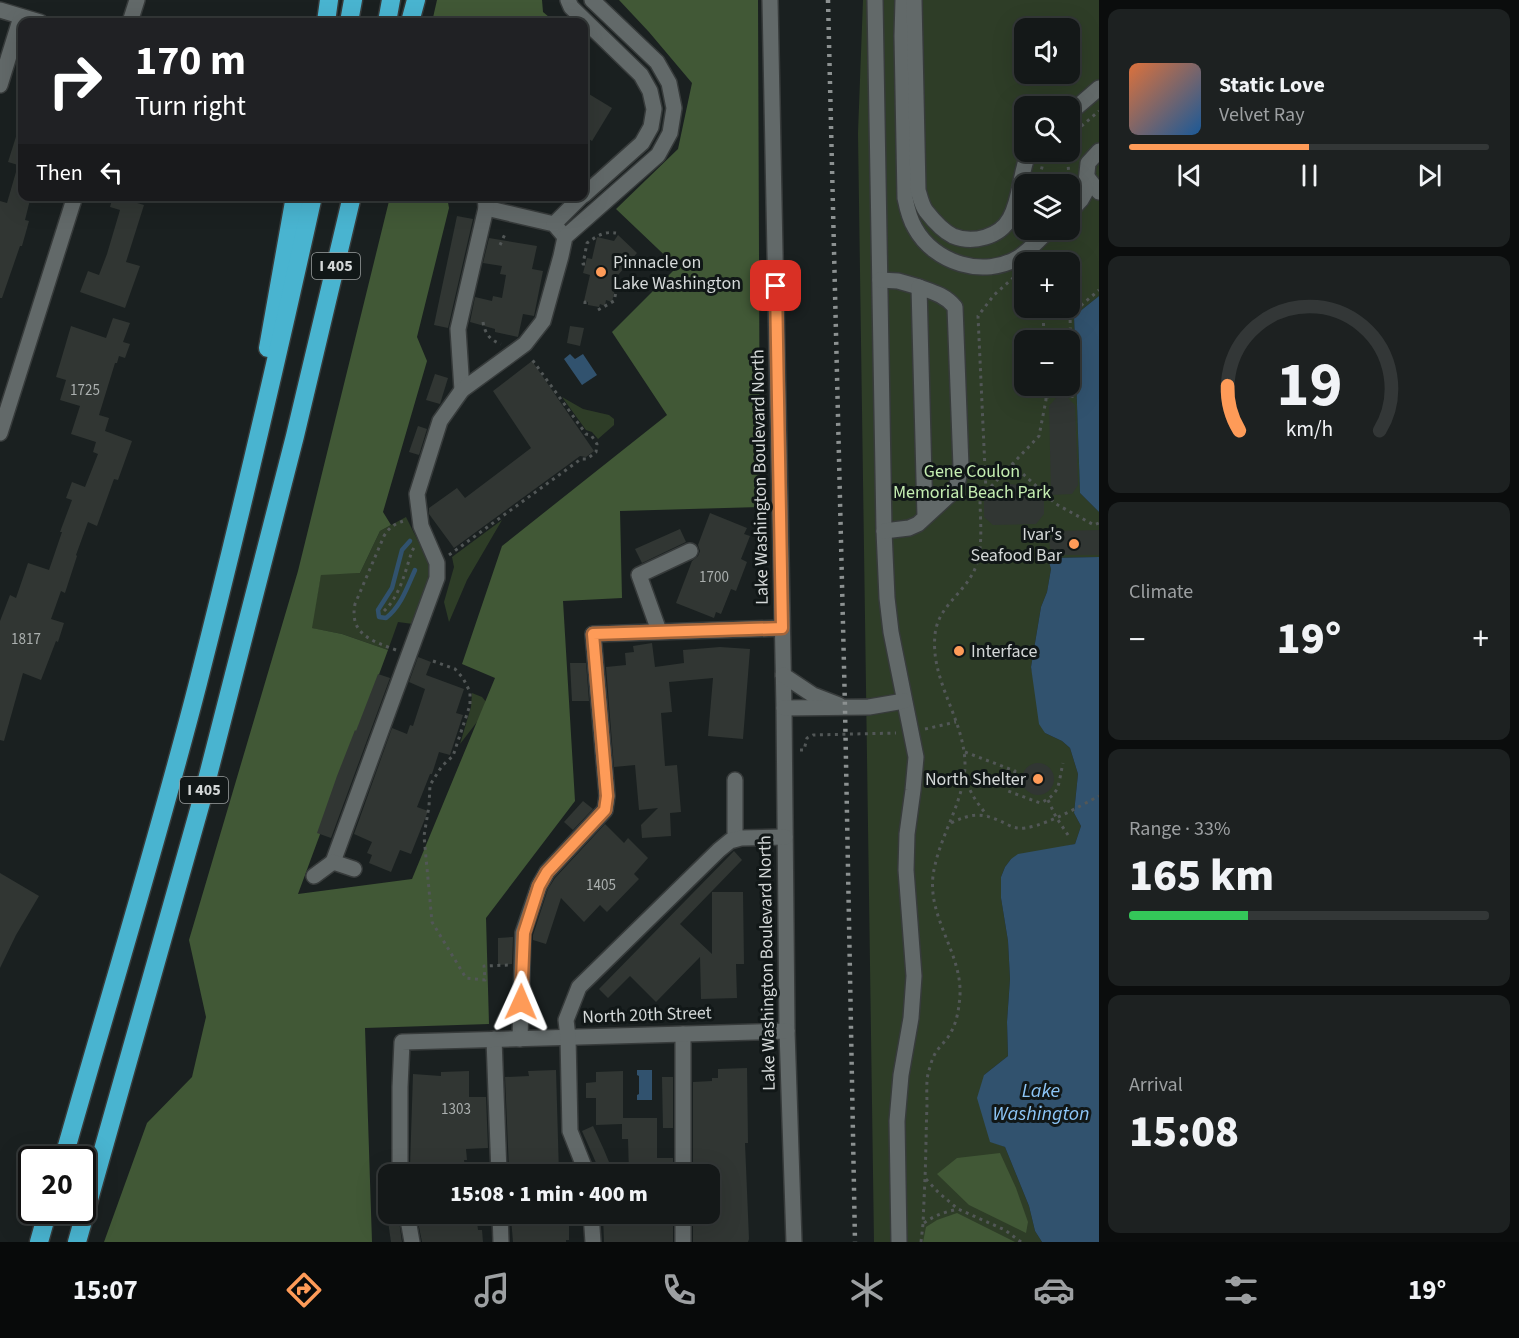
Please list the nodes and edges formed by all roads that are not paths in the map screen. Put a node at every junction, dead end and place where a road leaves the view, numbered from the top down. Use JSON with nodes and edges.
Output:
{"nodes":[{"id":1,"x":137,"y":0,"type":"edge"},
{"id":2,"x":330,"y":0,"type":"edge"},
{"id":3,"x":354,"y":0,"type":"edge"},
{"id":4,"x":391,"y":0,"type":"edge"},
{"id":5,"x":416,"y":0,"type":"edge"},
{"id":6,"x":568,"y":0,"type":"edge"},
{"id":7,"x":592,"y":0,"type":"edge"},
{"id":8,"x":770,"y":0,"type":"edge"},
{"id":9,"x":875,"y":0,"type":"edge"},
{"id":10,"x":903,"y":0,"type":"edge"},
{"id":11,"x":914,"y":0,"type":"edge"},
{"id":12,"x":0,"y":10,"type":"edge"},
{"id":13,"x":21,"y":17,"type":"joint"},
{"id":14,"x":25,"y":18,"type":"edge"},
{"id":15,"x":131,"y":18,"type":"edge"},
{"id":16,"x":327,"y":18,"type":"edge"},
{"id":17,"x":350,"y":18,"type":"edge"},
{"id":18,"x":388,"y":18,"type":"edge"},
{"id":19,"x":411,"y":18,"type":"edge"},
{"id":20,"x":582,"y":18,"type":"edge"},
{"id":21,"x":588,"y":24,"type":"edge"},
{"id":22,"x":18,"y":27,"type":"edge"},
{"id":23,"x":0,"y":85,"type":"edge"},
{"id":24,"x":1099,"y":88,"type":"edge"},
{"id":25,"x":1080,"y":104,"type":"edge"},
{"id":26,"x":1099,"y":151,"type":"edge"},
{"id":27,"x":1025,"y":162,"type":"edge"},
{"id":28,"x":1091,"y":172,"type":"edge"},
{"id":29,"x":588,"y":192,"type":"edge"},
{"id":30,"x":1099,"y":192,"type":"edge"},
{"id":31,"x":1080,"y":200,"type":"edge"},
{"id":32,"x":73,"y":201,"type":"edge"},
{"id":33,"x":294,"y":201,"type":"edge"},
{"id":34,"x":312,"y":201,"type":"edge"},
{"id":35,"x":351,"y":201,"type":"edge"},
{"id":36,"x":360,"y":201,"type":"edge"},
{"id":37,"x":578,"y":201,"type":"edge"},
{"id":38,"x":485,"y":202,"type":"edge"},
{"id":39,"x":554,"y":224,"type":"junction"},
{"id":40,"x":565,"y":237,"type":"junction"},
{"id":41,"x":1039,"y":240,"type":"edge"},
{"id":42,"x":880,"y":280,"type":"junction"},
{"id":43,"x":919,"y":287,"type":"junction"},
{"id":44,"x":320,"y":335,"type":"junction"},
{"id":45,"x":462,"y":390,"type":"junction"},
{"id":46,"x":0,"y":433,"type":"edge"},
{"id":47,"x":245,"y":491,"type":"junction"},
{"id":48,"x":925,"y":517,"type":"junction"},
{"id":49,"x":884,"y":531,"type":"junction"},
{"id":50,"x":690,"y":551,"type":"dead end"},
{"id":51,"x":782,"y":628,"type":"junction"},
{"id":52,"x":659,"y":631,"type":"junction"},
{"id":53,"x":783,"y":675,"type":"junction"},
{"id":54,"x":904,"y":701,"type":"junction"},
{"id":55,"x":784,"y":708,"type":"junction"},
{"id":56,"x":845,"y":708,"type":"junction"},
{"id":57,"x":735,"y":780,"type":"dead end"},
{"id":58,"x":785,"y":837,"type":"junction"},
{"id":59,"x":735,"y":839,"type":"junction"},
{"id":60,"x":333,"y":862,"type":"junction"},
{"id":61,"x":354,"y":869,"type":"dead end"},
{"id":62,"x":314,"y":876,"type":"dead end"},
{"id":63,"x":787,"y":1031,"type":"junction"},
{"id":64,"x":682,"y":1034,"type":"junction"},
{"id":65,"x":568,"y":1037,"type":"junction"},
{"id":66,"x":520,"y":1038,"type":"junction"},
{"id":67,"x":494,"y":1039,"type":"junction"},
{"id":68,"x":67,"y":1146,"type":"edge"},
{"id":69,"x":400,"y":1164,"type":"edge"},
{"id":70,"x":499,"y":1164,"type":"edge"},
{"id":71,"x":583,"y":1164,"type":"edge"},
{"id":72,"x":683,"y":1164,"type":"edge"},
{"id":73,"x":44,"y":1224,"type":"edge"},
{"id":74,"x":409,"y":1224,"type":"edge"},
{"id":75,"x":500,"y":1224,"type":"edge"},
{"id":76,"x":592,"y":1224,"type":"edge"},
{"id":77,"x":683,"y":1224,"type":"edge"},
{"id":78,"x":39,"y":1242,"type":"edge"},
{"id":79,"x":77,"y":1242,"type":"edge"},
{"id":80,"x":412,"y":1242,"type":"edge"},
{"id":81,"x":501,"y":1242,"type":"edge"},
{"id":82,"x":593,"y":1242,"type":"edge"},
{"id":83,"x":683,"y":1242,"type":"edge"},
{"id":84,"x":794,"y":1242,"type":"edge"},
{"id":85,"x":899,"y":1242,"type":"edge"}],
"edges":[{"from":1,"to":15,"type":"street"},
{"from":2,"to":16,"type":"highway"},
{"from":3,"to":17,"type":"highway"},
{"from":4,"to":18,"type":"highway"},
{"from":5,"to":19,"type":"highway"},
{"from":6,"to":20,"type":"street"},
{"from":7,"to":40,"type":"street"},
{"from":8,"to":51,"type":"street","name":"Lake Washington Boulevard North"},
{"from":9,"to":42,"type":"street"},
{"from":10,"to":41,"type":"street"},
{"from":11,"to":27,"type":"street"},
{"from":12,"to":13,"type":"street"},
{"from":13,"to":14,"type":"street"},
{"from":21,"to":29,"type":"street"},
{"from":22,"to":23,"type":"street"},
{"from":24,"to":25,"type":"street"},
{"from":26,"to":28,"type":"street"},
{"from":28,"to":30,"type":"street"},
{"from":28,"to":31,"type":"street"},
{"from":32,"to":46,"type":"street"},
{"from":33,"to":47,"type":"highway"},
{"from":34,"to":47,"type":"highway","number":"I 405"},
{"from":35,"to":44,"type":"highway","number":"I 405"},
{"from":36,"to":44,"type":"highway"},
{"from":37,"to":39,"type":"street"},
{"from":38,"to":39,"type":"street"},
{"from":38,"to":45,"type":"street"},
{"from":39,"to":40,"type":"street"},
{"from":40,"to":45,"type":"street"},
{"from":42,"to":43,"type":"street"},
{"from":42,"to":49,"type":"street"},
{"from":43,"to":48,"type":"street"},
{"from":43,"to":48,"type":"street"},
{"from":44,"to":79,"type":"highway","number":"I 405"},
{"from":45,"to":60,"type":"street"},
{"from":47,"to":68,"type":"highway","number":"I 405"},
{"from":48,"to":49,"type":"street"},
{"from":49,"to":54,"type":"street"},
{"from":50,"to":52,"type":"street"},
{"from":51,"to":52,"type":"street"},
{"from":51,"to":53,"type":"street","name":"Lake Washington Boulevard North"},
{"from":52,"to":66,"type":"street"},
{"from":53,"to":55,"type":"street","name":"Lake Washington Boulevard North"},
{"from":53,"to":56,"type":"street"},
{"from":54,"to":56,"type":"street"},
{"from":54,"to":85,"type":"street"},
{"from":55,"to":56,"type":"street"},
{"from":55,"to":58,"type":"street","name":"Lake Washington Boulevard North"},
{"from":57,"to":59,"type":"street"},
{"from":58,"to":59,"type":"street"},
{"from":58,"to":63,"type":"street","name":"Lake Washington Boulevard North"},
{"from":59,"to":65,"type":"street"},
{"from":60,"to":61,"type":"street"},
{"from":60,"to":62,"type":"street"},
{"from":63,"to":64,"type":"street","name":"North 20th Street"},
{"from":63,"to":84,"type":"street","name":"Lake Washington Boulevard North"},
{"from":64,"to":65,"type":"street","name":"North 20th Street"},
{"from":64,"to":72,"type":"street"},
{"from":65,"to":66,"type":"street","name":"North 20th Street"},
{"from":65,"to":71,"type":"street"},
{"from":66,"to":67,"type":"street","name":"North 20th Street"},
{"from":67,"to":69,"type":"street","name":"North 20th Street"},
{"from":67,"to":70,"type":"street"},
{"from":73,"to":78,"type":"highway"},
{"from":74,"to":80,"type":"street"},
{"from":75,"to":81,"type":"street"},
{"from":76,"to":82,"type":"street"},
{"from":77,"to":83,"type":"street"}]}
